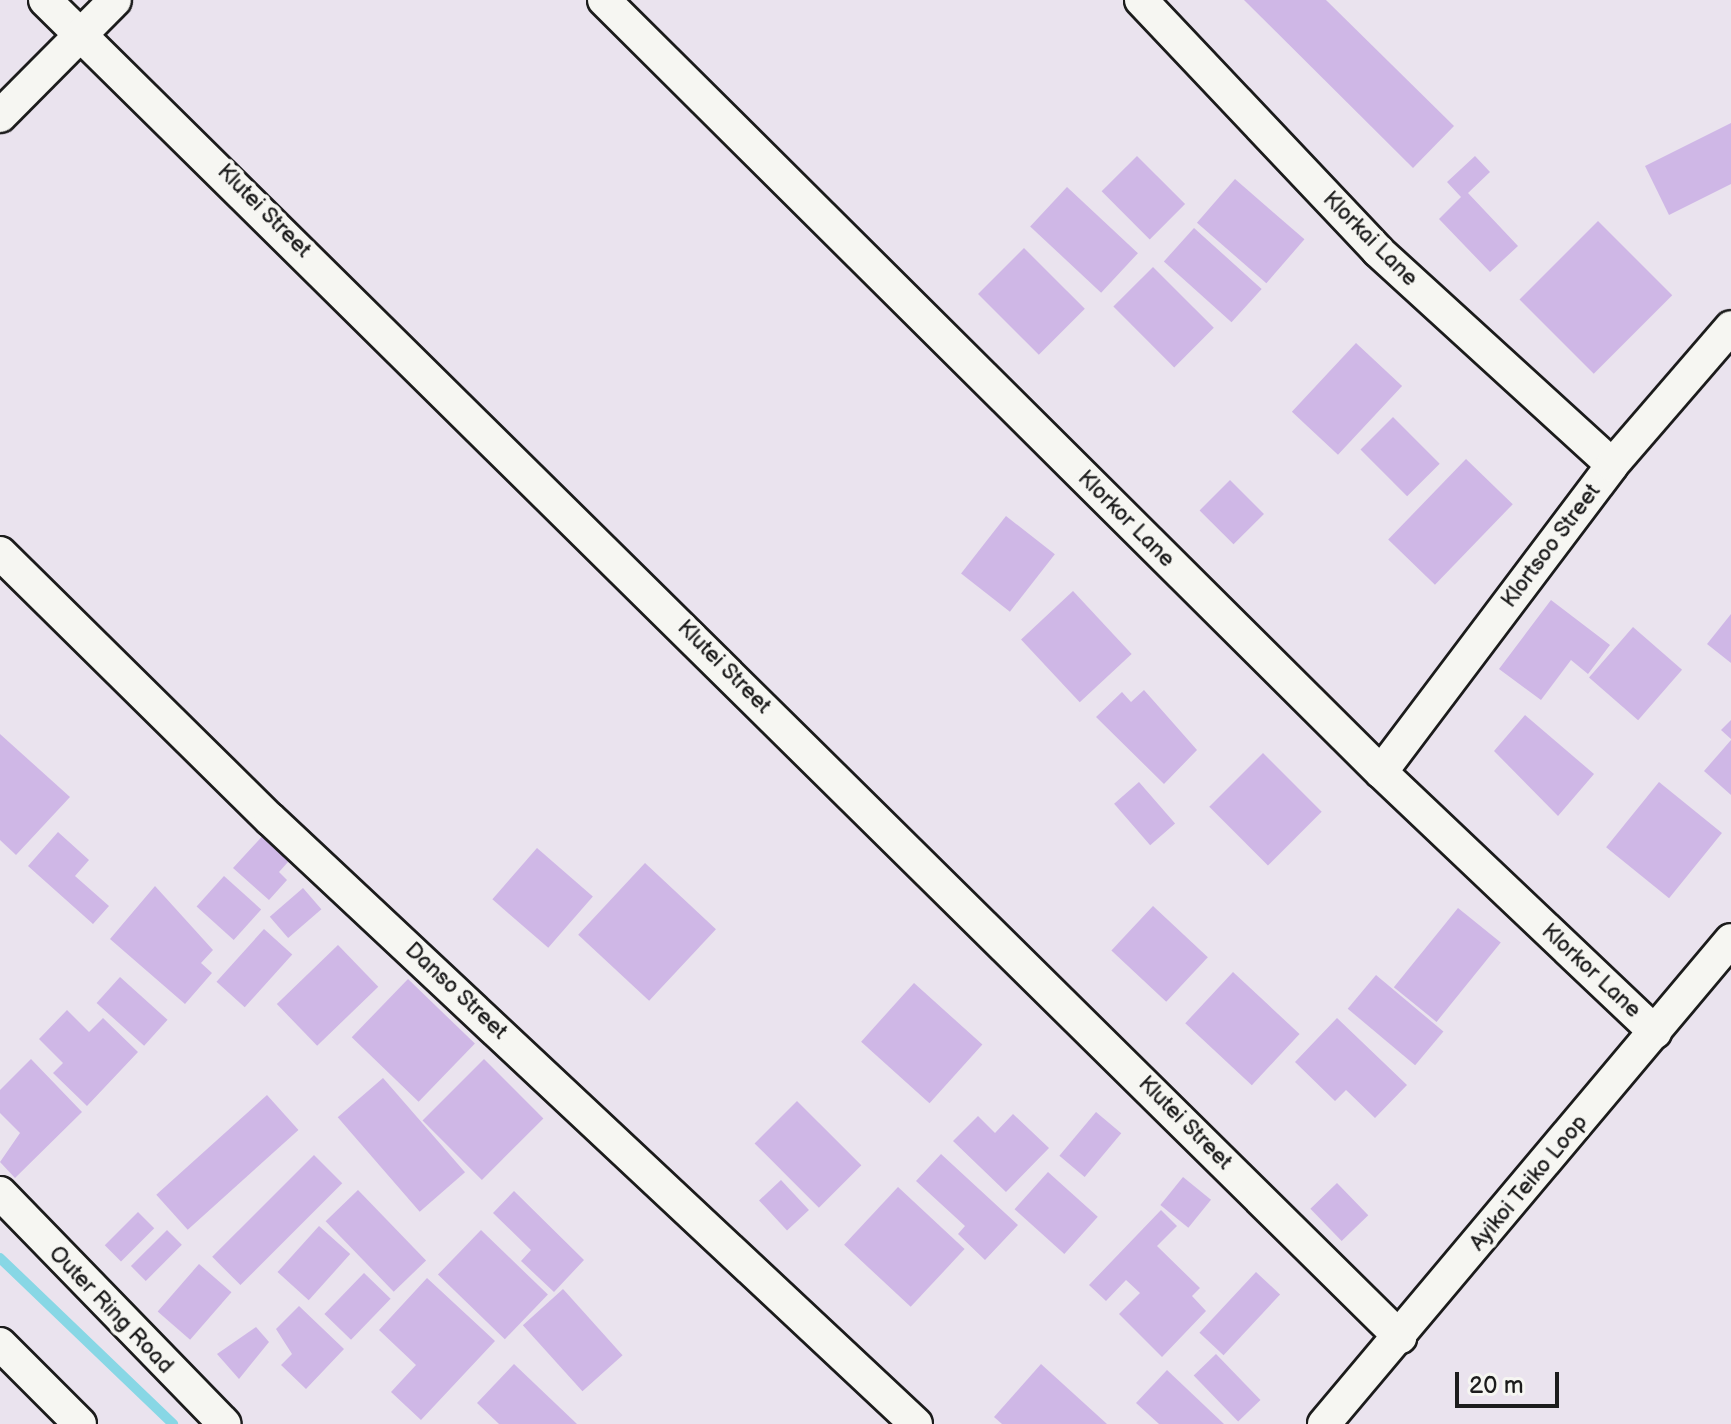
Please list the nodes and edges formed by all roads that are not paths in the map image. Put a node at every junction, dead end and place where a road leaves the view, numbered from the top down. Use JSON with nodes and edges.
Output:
{"nodes":[{"id":1,"x":45,"y":0,"type":"edge"},
{"id":2,"x":115,"y":0,"type":"edge"},
{"id":3,"x":604,"y":0,"type":"edge"},
{"id":4,"x":1141,"y":0,"type":"edge"},
{"id":5,"x":83,"y":32,"type":"junction"},
{"id":6,"x":0,"y":116,"type":"edge"},
{"id":7,"x":1731,"y":327,"type":"edge"},
{"id":8,"x":1612,"y":465,"type":"junction"},
{"id":9,"x":0,"y":553,"type":"edge"},
{"id":10,"x":1381,"y":772,"type":"junction"},
{"id":11,"x":1731,"y":940,"type":"edge"},
{"id":12,"x":1655,"y":1032,"type":"junction"},
{"id":13,"x":0,"y":1193,"type":"edge"},
{"id":14,"x":1400,"y":1337,"type":"junction"},
{"id":15,"x":0,"y":1344,"type":"edge"},
{"id":16,"x":80,"y":1424,"type":"edge"},
{"id":17,"x":225,"y":1424,"type":"edge"},
{"id":18,"x":916,"y":1424,"type":"edge"},
{"id":19,"x":1324,"y":1424,"type":"edge"}],
"edges":[{"from":1,"to":5,"type":"street","name":"Klutei Street"},
{"from":2,"to":5,"type":"street"},
{"from":3,"to":10,"type":"street","name":"Klorkor Lane"},
{"from":4,"to":8,"type":"street","name":"Klorkai Lane"},
{"from":5,"to":6,"type":"street"},
{"from":5,"to":14,"type":"street","name":"Klutei Street"},
{"from":7,"to":8,"type":"street","name":"Klortsoo Street"},
{"from":8,"to":10,"type":"street","name":"Klortsoo Street"},
{"from":9,"to":18,"type":"street","name":"Danso Street"},
{"from":10,"to":12,"type":"street","name":"Klorkor Lane"},
{"from":11,"to":12,"type":"street","name":"Ayikoi Teiko Loop"},
{"from":12,"to":14,"type":"street","name":"Ayikoi Teiko Loop"},
{"from":13,"to":17,"type":"street","name":"Outer Ring Road"},
{"from":14,"to":19,"type":"street","name":"Ayikoi Teiko Loop"},
{"from":15,"to":16,"type":"street"}]}
